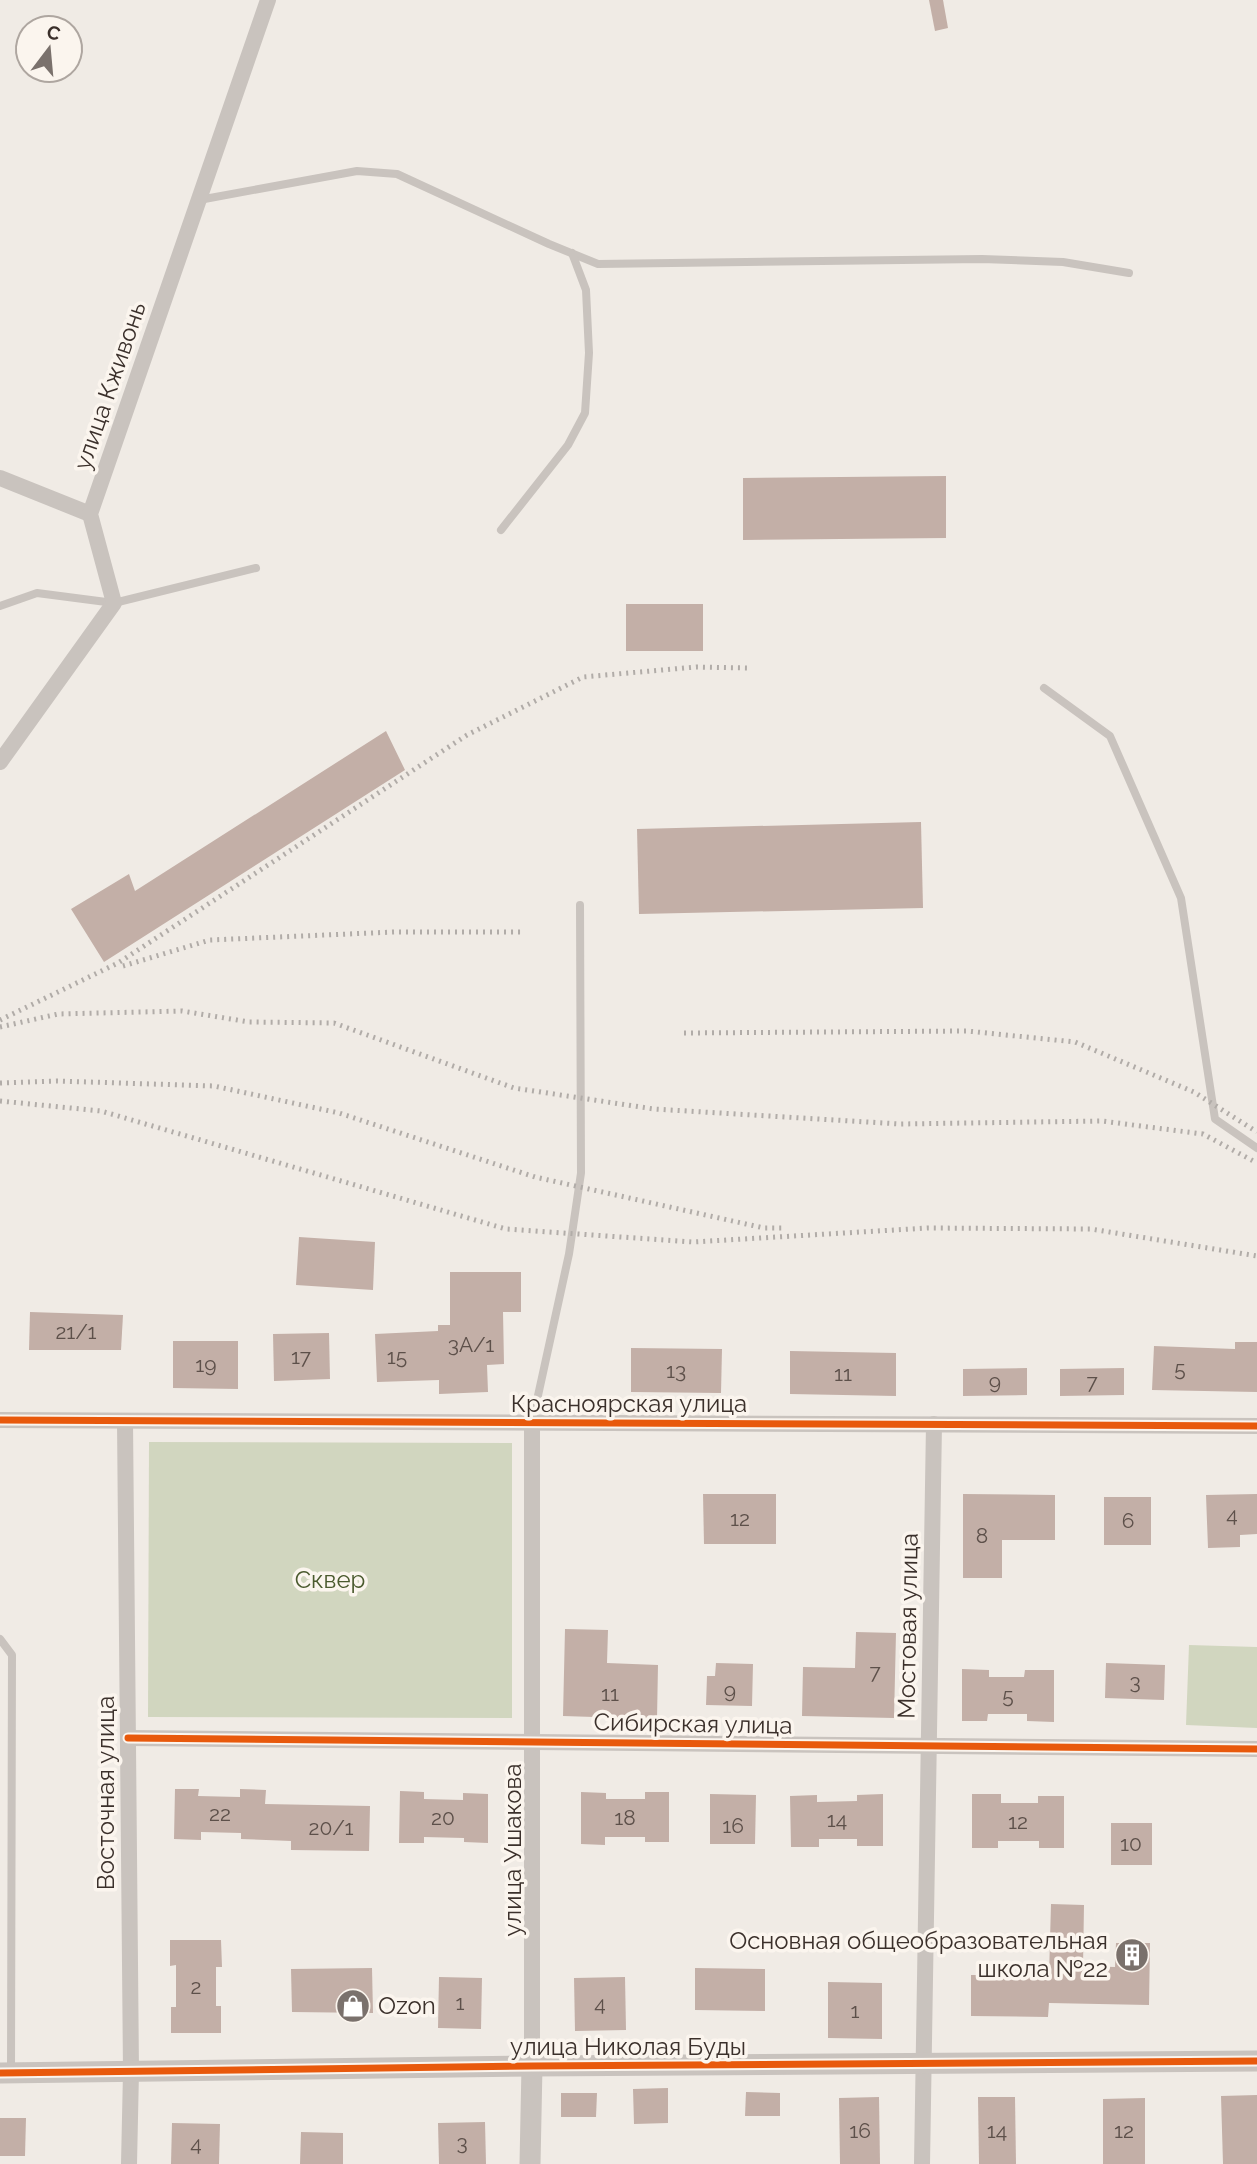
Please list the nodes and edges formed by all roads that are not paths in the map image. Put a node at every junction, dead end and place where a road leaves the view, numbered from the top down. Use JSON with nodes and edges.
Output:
{"nodes":[{"id":1,"x":268,"y":0,"type":"edge"},
{"id":2,"x":199,"y":200,"type":"junction"},
{"id":3,"x":572,"y":253,"type":"junction"},
{"id":4,"x":1129,"y":273,"type":"dead end"},
{"id":5,"x":0,"y":478,"type":"edge"},
{"id":6,"x":90,"y":514,"type":"junction"},
{"id":7,"x":501,"y":530,"type":"dead end"},
{"id":8,"x":256,"y":568,"type":"dead end"},
{"id":9,"x":114,"y":603,"type":"junction"},
{"id":10,"x":0,"y":606,"type":"edge"},
{"id":11,"x":1044,"y":688,"type":"dead end"},
{"id":12,"x":0,"y":762,"type":"edge"},
{"id":13,"x":580,"y":905,"type":"dead end"},
{"id":14,"x":1257,"y":1148,"type":"edge"},
{"id":15,"x":0,"y":1420,"type":"edge"},
{"id":16,"x":125,"y":1421,"type":"junction"},
{"id":17,"x":532,"y":1423,"type":"junction"},
{"id":18,"x":934,"y":1424,"type":"junction"},
{"id":19,"x":1257,"y":1426,"type":"edge"},
{"id":20,"x":0,"y":1639,"type":"edge"},
{"id":21,"x":128,"y":1738,"type":"junction"},
{"id":22,"x":532,"y":1741,"type":"junction"},
{"id":23,"x":928,"y":1746,"type":"junction"},
{"id":24,"x":1257,"y":1749,"type":"edge"},
{"id":25,"x":11,"y":1970,"type":"junction"},
{"id":26,"x":0,"y":1971,"type":"edge"},
{"id":27,"x":1257,"y":2061,"type":"edge"},
{"id":28,"x":923,"y":2064,"type":"junction"},
{"id":29,"x":532,"y":2066,"type":"junction"},
{"id":30,"x":131,"y":2072,"type":"junction"},
{"id":31,"x":5,"y":2073,"type":"edge"},
{"id":32,"x":129,"y":2164,"type":"edge"},
{"id":33,"x":530,"y":2164,"type":"edge"},
{"id":34,"x":922,"y":2164,"type":"edge"}],
"edges":[{"from":1,"to":2,"type":"street","name":"улица Кживонь"},
{"from":2,"to":3,"type":"lane"},
{"from":2,"to":6,"type":"street","name":"улица Кживонь"},
{"from":3,"to":4,"type":"lane"},
{"from":3,"to":7,"type":"lane"},
{"from":5,"to":6,"type":"street"},
{"from":6,"to":9,"type":"street"},
{"from":8,"to":9,"type":"lane"},
{"from":9,"to":10,"type":"lane"},
{"from":9,"to":12,"type":"street"},
{"from":11,"to":14,"type":"lane"},
{"from":13,"to":17,"type":"lane"},
{"from":15,"to":16,"type":"street","name":"Красноярская улица"},
{"from":16,"to":17,"type":"street","name":"Красноярская улица"},
{"from":16,"to":21,"type":"street","name":"Восточная улица"},
{"from":17,"to":18,"type":"street","name":"Красноярская улица"},
{"from":17,"to":22,"type":"street","name":"улица Ушакова"},
{"from":18,"to":19,"type":"street","name":"Красноярская улица"},
{"from":18,"to":23,"type":"street","name":"Мостовая улица"},
{"from":20,"to":25,"type":"lane"},
{"from":21,"to":22,"type":"street","name":"Сибирская улица"},
{"from":21,"to":30,"type":"street","name":"Восточная улица"},
{"from":22,"to":23,"type":"street","name":"Сибирская улица"},
{"from":22,"to":29,"type":"street","name":"улица Ушакова"},
{"from":23,"to":24,"type":"street","name":"Сибирская улица"},
{"from":23,"to":28,"type":"street","name":"Мостовая улица"},
{"from":25,"to":26,"type":"lane"},
{"from":25,"to":31,"type":"lane"},
{"from":27,"to":28,"type":"street","name":"улица Николая Буды"},
{"from":28,"to":29,"type":"street","name":"улица Николая Буды"},
{"from":28,"to":34,"type":"street","name":"Мостовая улица"},
{"from":29,"to":30,"type":"street","name":"улица Николая Буды"},
{"from":29,"to":33,"type":"street","name":"улица Ушакова"},
{"from":30,"to":31,"type":"street","name":"улица Николая Буды"},
{"from":30,"to":32,"type":"street","name":"Восточная улица"}]}
